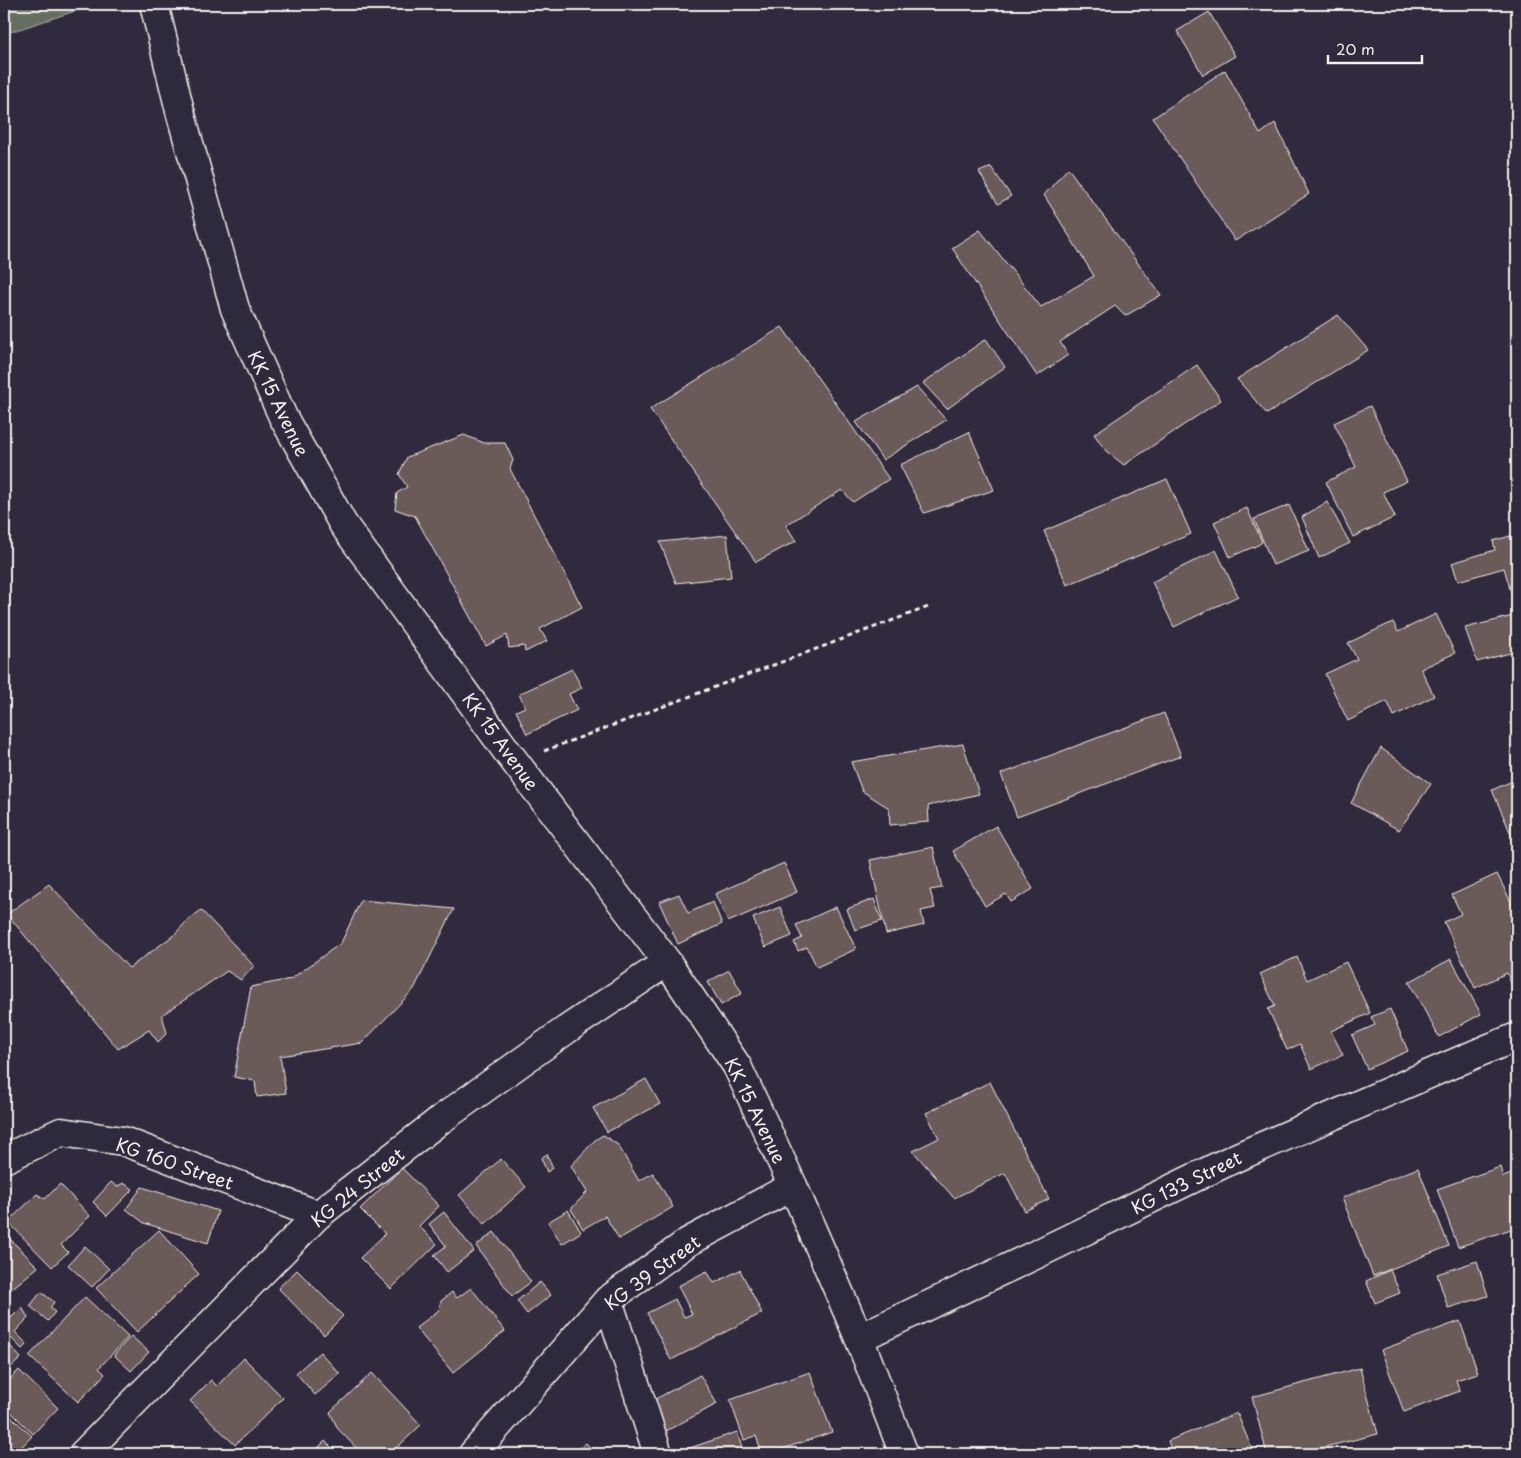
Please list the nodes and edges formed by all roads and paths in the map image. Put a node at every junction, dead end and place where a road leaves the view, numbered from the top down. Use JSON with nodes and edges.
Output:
{"nodes":[{"id":1,"x":154,"y":4,"type":"edge"},
{"id":2,"x":931,"y":606,"type":"dead end"},
{"id":3,"x":516,"y":762,"type":"junction"},
{"id":4,"x":667,"y":962,"type":"junction"},
{"id":5,"x":1517,"y":1037,"type":"edge"},
{"id":6,"x":4,"y":1159,"type":"edge"},
{"id":7,"x":792,"y":1186,"type":"junction"},
{"id":8,"x":318,"y":1215,"type":"junction"},
{"id":9,"x":608,"y":1300,"type":"junction"},
{"id":10,"x":859,"y":1338,"type":"junction"},
{"id":11,"x":82,"y":1454,"type":"edge"},
{"id":12,"x":473,"y":1454,"type":"edge"},
{"id":13,"x":658,"y":1454,"type":"edge"},
{"id":14,"x":904,"y":1454,"type":"edge"}],
"edges":[{"from":1,"to":3,"type":"street","name":"KK 15 Avenue"},
{"from":2,"to":3,"type":"path"},
{"from":3,"to":4,"type":"street","name":"KK 15 Avenue"},
{"from":4,"to":7,"type":"street","name":"KK 15 Avenue"},
{"from":4,"to":8,"type":"street","name":"KG 24 Street"},
{"from":5,"to":10,"type":"street","name":"KG 133 Street"},
{"from":6,"to":8,"type":"street","name":"KG 160 Street"},
{"from":7,"to":9,"type":"street","name":"KG 39 Street"},
{"from":7,"to":10,"type":"street","name":"KK 15 Avenue"},
{"from":8,"to":11,"type":"street","name":"KG 24 Street"},
{"from":9,"to":12,"type":"street","name":"KG 39 Street"},
{"from":9,"to":13,"type":"street"},
{"from":10,"to":14,"type":"street","name":"KK 15 Avenue"}]}
